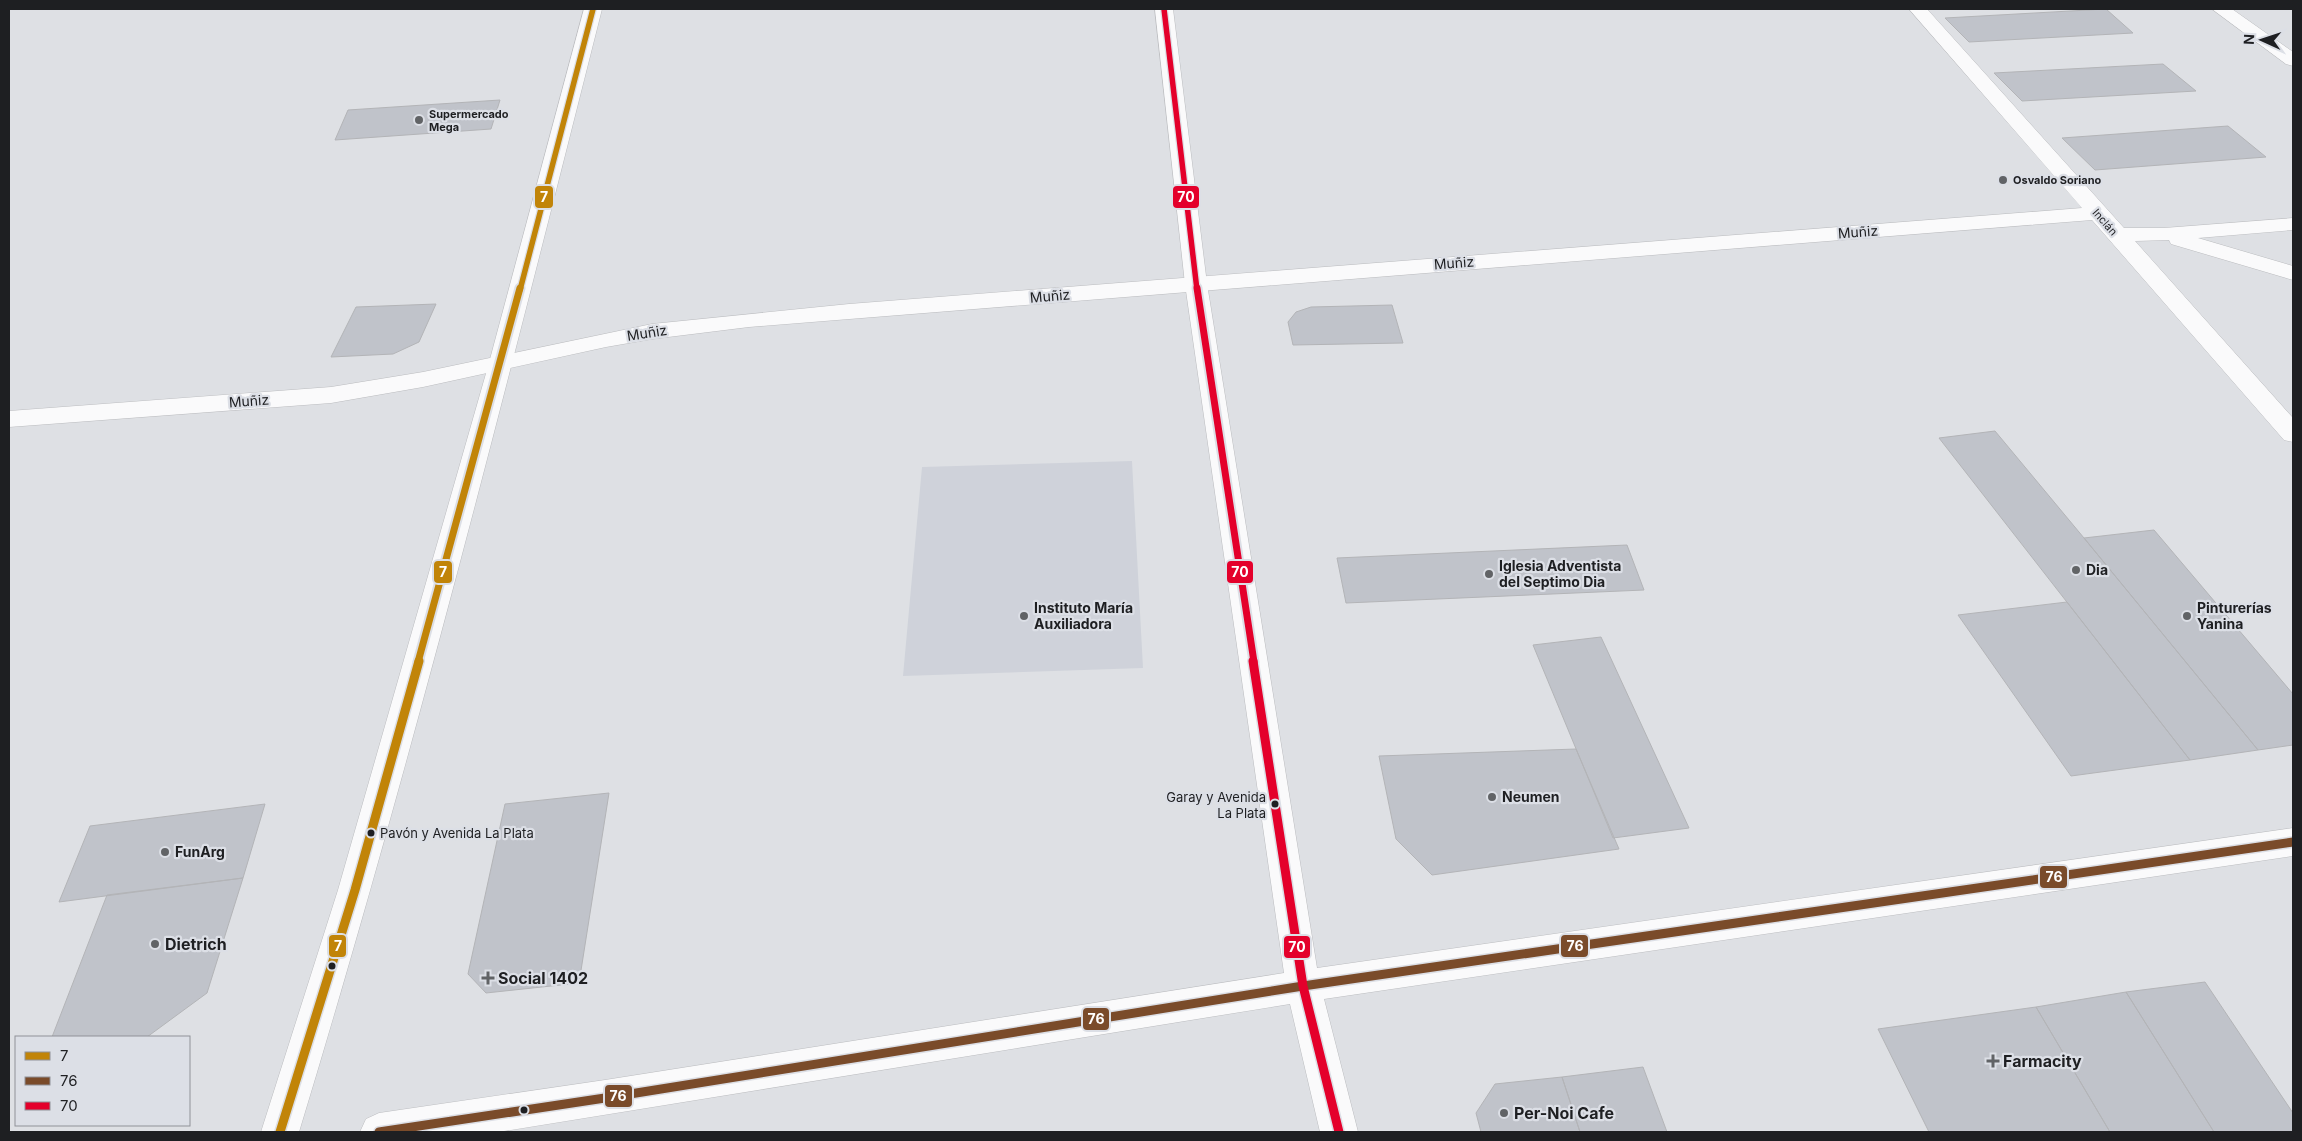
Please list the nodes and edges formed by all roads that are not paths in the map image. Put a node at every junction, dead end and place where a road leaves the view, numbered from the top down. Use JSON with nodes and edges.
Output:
{"nodes":[{"id":1,"x":593,"y":9,"type":"edge"},
{"id":2,"x":1164,"y":9,"type":"edge"},
{"id":3,"x":1918,"y":9,"type":"edge"},
{"id":4,"x":2221,"y":9,"type":"edge"},
{"id":5,"x":2293,"y":60,"type":"edge"},
{"id":6,"x":2098,"y":213,"type":"junction"},
{"id":7,"x":2293,"y":224,"type":"edge"},
{"id":8,"x":2164,"y":234,"type":"junction"},
{"id":9,"x":2116,"y":235,"type":"junction"},
{"id":10,"x":2293,"y":273,"type":"edge"},
{"id":11,"x":1196,"y":284,"type":"junction"},
{"id":12,"x":502,"y":363,"type":"junction"},
{"id":13,"x":9,"y":419,"type":"edge"},
{"id":14,"x":2293,"y":434,"type":"edge"},
{"id":15,"x":2293,"y":842,"type":"edge"},
{"id":16,"x":1303,"y":986,"type":"junction"},
{"id":17,"x":280,"y":1132,"type":"edge"},
{"id":18,"x":379,"y":1132,"type":"edge"},
{"id":19,"x":1339,"y":1132,"type":"edge"}],
"edges":[{"from":1,"to":12,"type":"main road"},
{"from":2,"to":11,"type":"main road"},
{"from":3,"to":6,"type":"main road","name":"Inclán"},
{"from":4,"to":5,"type":"main road"},
{"from":6,"to":9,"type":"main road","name":"Inclán"},
{"from":6,"to":11,"type":"main road","name":"Muñiz"},
{"from":7,"to":8,"type":"main road"},
{"from":8,"to":9,"type":"main road"},
{"from":8,"to":10,"type":"main road"},
{"from":9,"to":14,"type":"main road","name":"Inclán"},
{"from":11,"to":12,"type":"main road","name":"Muñiz"},
{"from":11,"to":16,"type":"main road"},
{"from":12,"to":13,"type":"main road","name":"Muñiz"},
{"from":12,"to":17,"type":"main road"},
{"from":15,"to":16,"type":"main road"},
{"from":16,"to":18,"type":"main road"},
{"from":16,"to":19,"type":"main road"}]}
